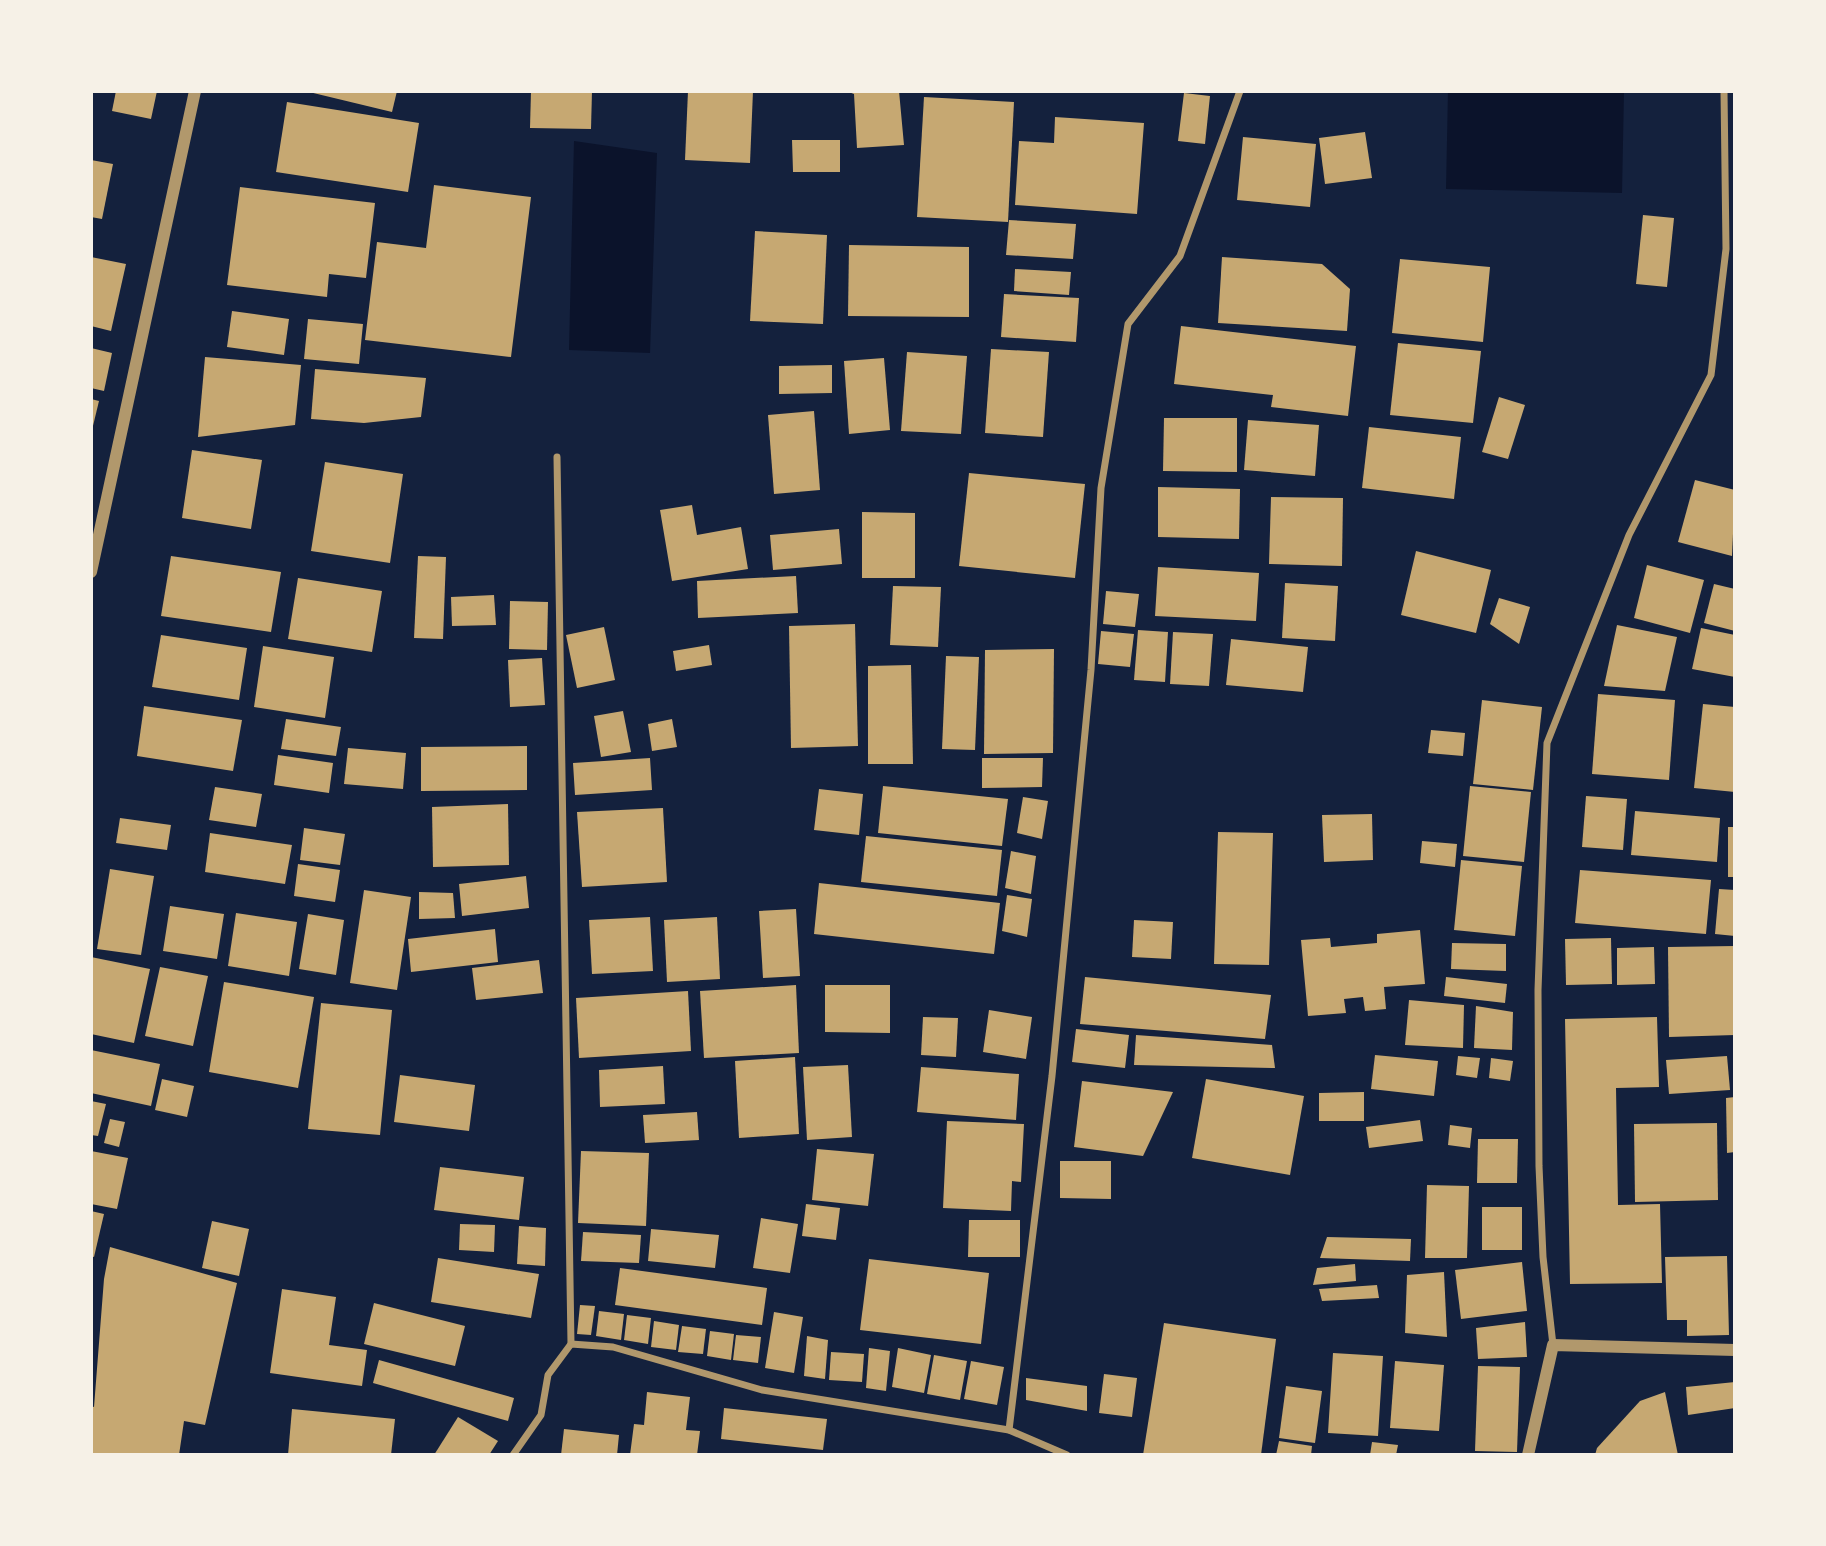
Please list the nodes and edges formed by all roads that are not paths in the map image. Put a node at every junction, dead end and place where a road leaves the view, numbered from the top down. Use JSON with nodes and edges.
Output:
{"nodes":[{"id":1,"x":195,"y":91,"type":"edge"},
{"id":2,"x":1240,"y":91,"type":"edge"},
{"id":3,"x":1724,"y":91,"type":"edge"},
{"id":4,"x":1726,"y":249,"type":"junction"},
{"id":5,"x":1735,"y":251,"type":"edge"},
{"id":6,"x":557,"y":457,"type":"dead end"},
{"id":7,"x":92,"y":567,"type":"edge"},
{"id":8,"x":571,"y":1344,"type":"junction"},
{"id":9,"x":1553,"y":1345,"type":"junction"},
{"id":10,"x":1735,"y":1350,"type":"edge"},
{"id":11,"x":1009,"y":1430,"type":"junction"},
{"id":12,"x":513,"y":1455,"type":"edge"},
{"id":13,"x":1068,"y":1455,"type":"edge"},
{"id":14,"x":1528,"y":1455,"type":"edge"}],
"edges":[{"from":1,"to":7,"type":"street"},
{"from":2,"to":11,"type":"street"},
{"from":3,"to":4,"type":"street"},
{"from":4,"to":5,"type":"street"},
{"from":4,"to":9,"type":"street"},
{"from":6,"to":8,"type":"street"},
{"from":8,"to":11,"type":"street"},
{"from":8,"to":12,"type":"street"},
{"from":9,"to":10,"type":"street"},
{"from":9,"to":14,"type":"street"},
{"from":11,"to":13,"type":"street"}]}
